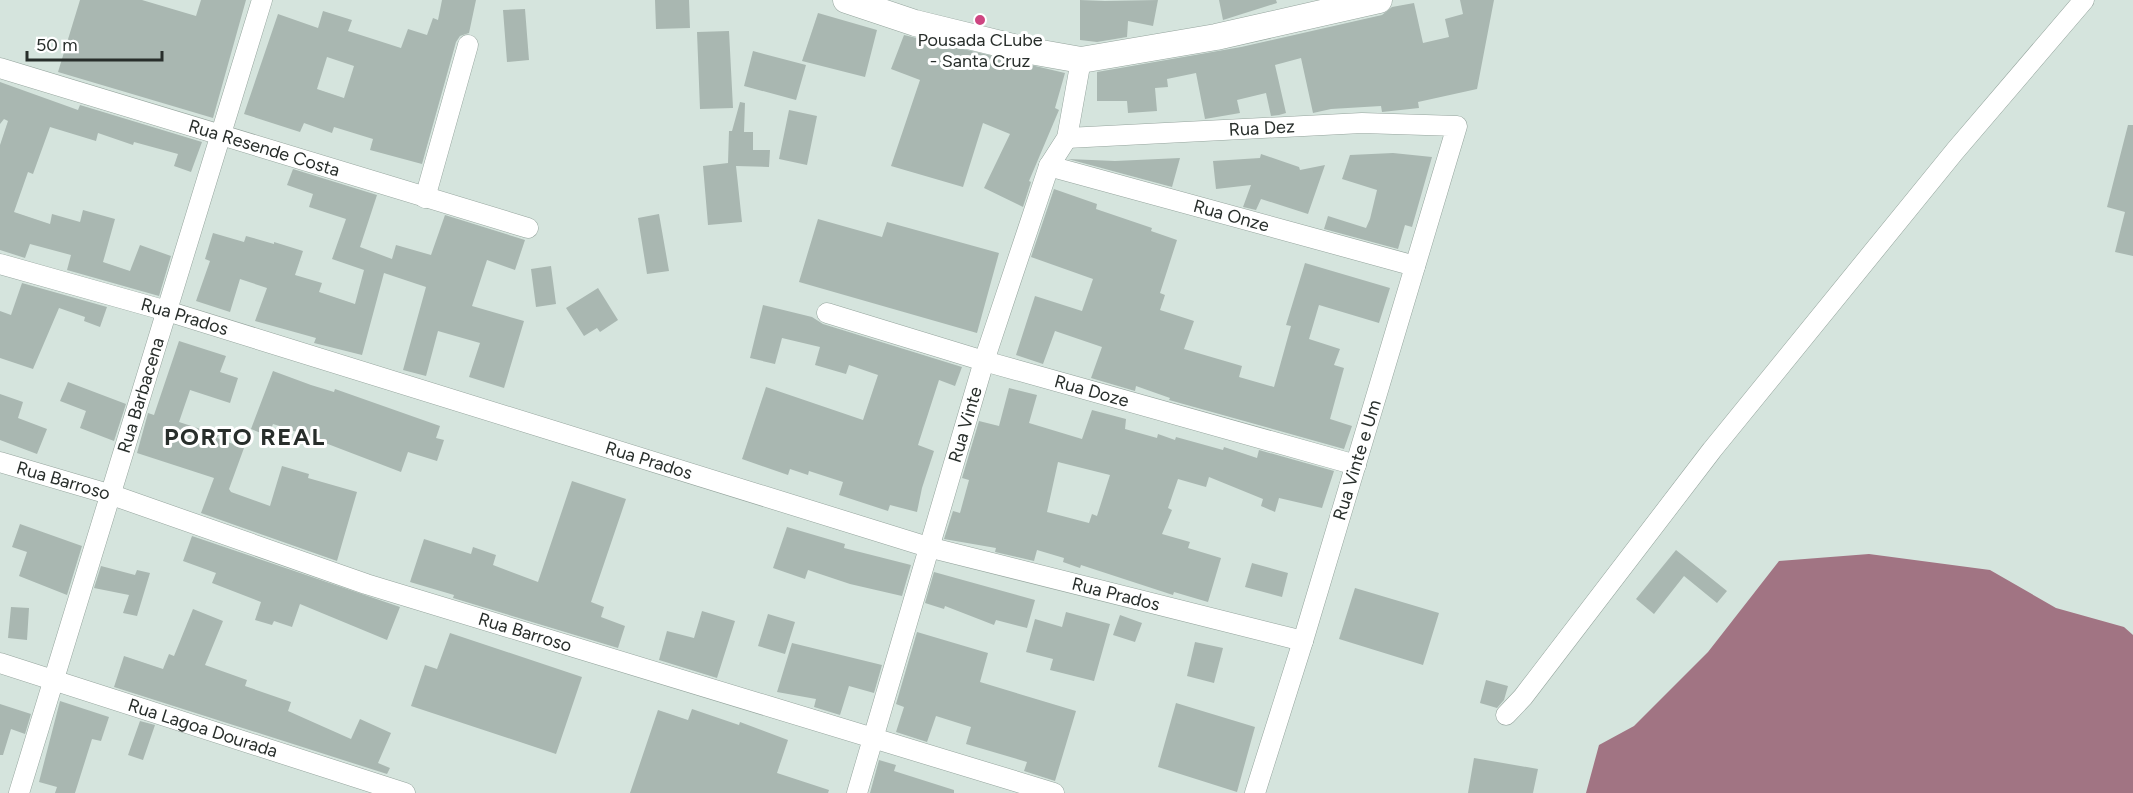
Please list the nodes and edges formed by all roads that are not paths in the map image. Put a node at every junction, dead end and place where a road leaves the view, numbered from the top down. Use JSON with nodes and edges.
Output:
{"nodes":[{"id":1,"x":262,"y":0,"type":"edge"},
{"id":2,"x":846,"y":0,"type":"edge"},
{"id":3,"x":1379,"y":0,"type":"edge"},
{"id":4,"x":2084,"y":0,"type":"edge"},
{"id":5,"x":468,"y":45,"type":"dead end"},
{"id":6,"x":1081,"y":60,"type":"junction"},
{"id":7,"x":0,"y":68,"type":"edge"},
{"id":8,"x":1457,"y":126,"type":"joint"},
{"id":9,"x":222,"y":135,"type":"junction"},
{"id":10,"x":1066,"y":138,"type":"junction"},
{"id":11,"x":1049,"y":166,"type":"junction"},
{"id":12,"x":425,"y":198,"type":"junction"},
{"id":13,"x":528,"y":228,"type":"dead end"},
{"id":14,"x":0,"y":264,"type":"edge"},
{"id":15,"x":1415,"y":266,"type":"junction"},
{"id":16,"x":167,"y":311,"type":"junction"},
{"id":17,"x":827,"y":313,"type":"dead end"},
{"id":18,"x":984,"y":361,"type":"junction"},
{"id":19,"x":0,"y":462,"type":"edge"},
{"id":20,"x":1356,"y":465,"type":"junction"},
{"id":21,"x":112,"y":495,"type":"junction"},
{"id":22,"x":927,"y":547,"type":"junction"},
{"id":23,"x":1303,"y":641,"type":"junction"},
{"id":24,"x":0,"y":663,"type":"edge"},
{"id":25,"x":54,"y":681,"type":"junction"},
{"id":26,"x":1506,"y":715,"type":"dead end"},
{"id":27,"x":873,"y":736,"type":"junction"},
{"id":28,"x":19,"y":793,"type":"edge"},
{"id":29,"x":405,"y":793,"type":"edge"},
{"id":30,"x":856,"y":793,"type":"edge"},
{"id":31,"x":1054,"y":793,"type":"edge"},
{"id":32,"x":1255,"y":793,"type":"edge"}],
"edges":[{"from":1,"to":9,"type":"street","name":"Rua Barbacena"},
{"from":2,"to":6,"type":"main road"},
{"from":3,"to":6,"type":"main road"},
{"from":4,"to":26,"type":"street"},
{"from":5,"to":12,"type":"street"},
{"from":6,"to":10,"type":"street","name":"Rua Vinte"},
{"from":7,"to":9,"type":"street","name":"Rua Resende Costa"},
{"from":8,"to":10,"type":"street","name":"Rua Dez"},
{"from":8,"to":15,"type":"street","name":"Rua Vinte e Um"},
{"from":9,"to":12,"type":"street","name":"Rua Resende Costa"},
{"from":9,"to":16,"type":"street","name":"Rua Barbacena"},
{"from":10,"to":11,"type":"street","name":"Rua Vinte"},
{"from":11,"to":15,"type":"street","name":"Rua Onze"},
{"from":11,"to":18,"type":"street","name":"Rua Vinte"},
{"from":12,"to":13,"type":"street","name":"Rua Resende Costa"},
{"from":14,"to":16,"type":"street","name":"Rua Prados"},
{"from":15,"to":20,"type":"street","name":"Rua Vinte e Um"},
{"from":16,"to":21,"type":"street","name":"Rua Barbacena"},
{"from":16,"to":22,"type":"street","name":"Rua Prados"},
{"from":17,"to":18,"type":"street","name":"Rua Doze"},
{"from":18,"to":20,"type":"street","name":"Rua Doze"},
{"from":18,"to":22,"type":"street","name":"Rua Vinte"},
{"from":19,"to":21,"type":"street","name":"Rua Barroso"},
{"from":20,"to":23,"type":"street","name":"Rua Vinte e Um"},
{"from":21,"to":25,"type":"street","name":"Rua Barbacena"},
{"from":21,"to":27,"type":"street","name":"Rua Barroso"},
{"from":22,"to":23,"type":"street","name":"Rua Prados"},
{"from":22,"to":27,"type":"street","name":"Rua Vinte"},
{"from":23,"to":32,"type":"street","name":"Rua Vinte e Um"},
{"from":24,"to":25,"type":"street","name":"Rua Lagoa Dourada"},
{"from":25,"to":28,"type":"street","name":"Rua Barbacena"},
{"from":25,"to":29,"type":"street","name":"Rua Lagoa Dourada"},
{"from":27,"to":30,"type":"street","name":"Rua Vinte"},
{"from":27,"to":31,"type":"street","name":"Rua Barroso"}]}
